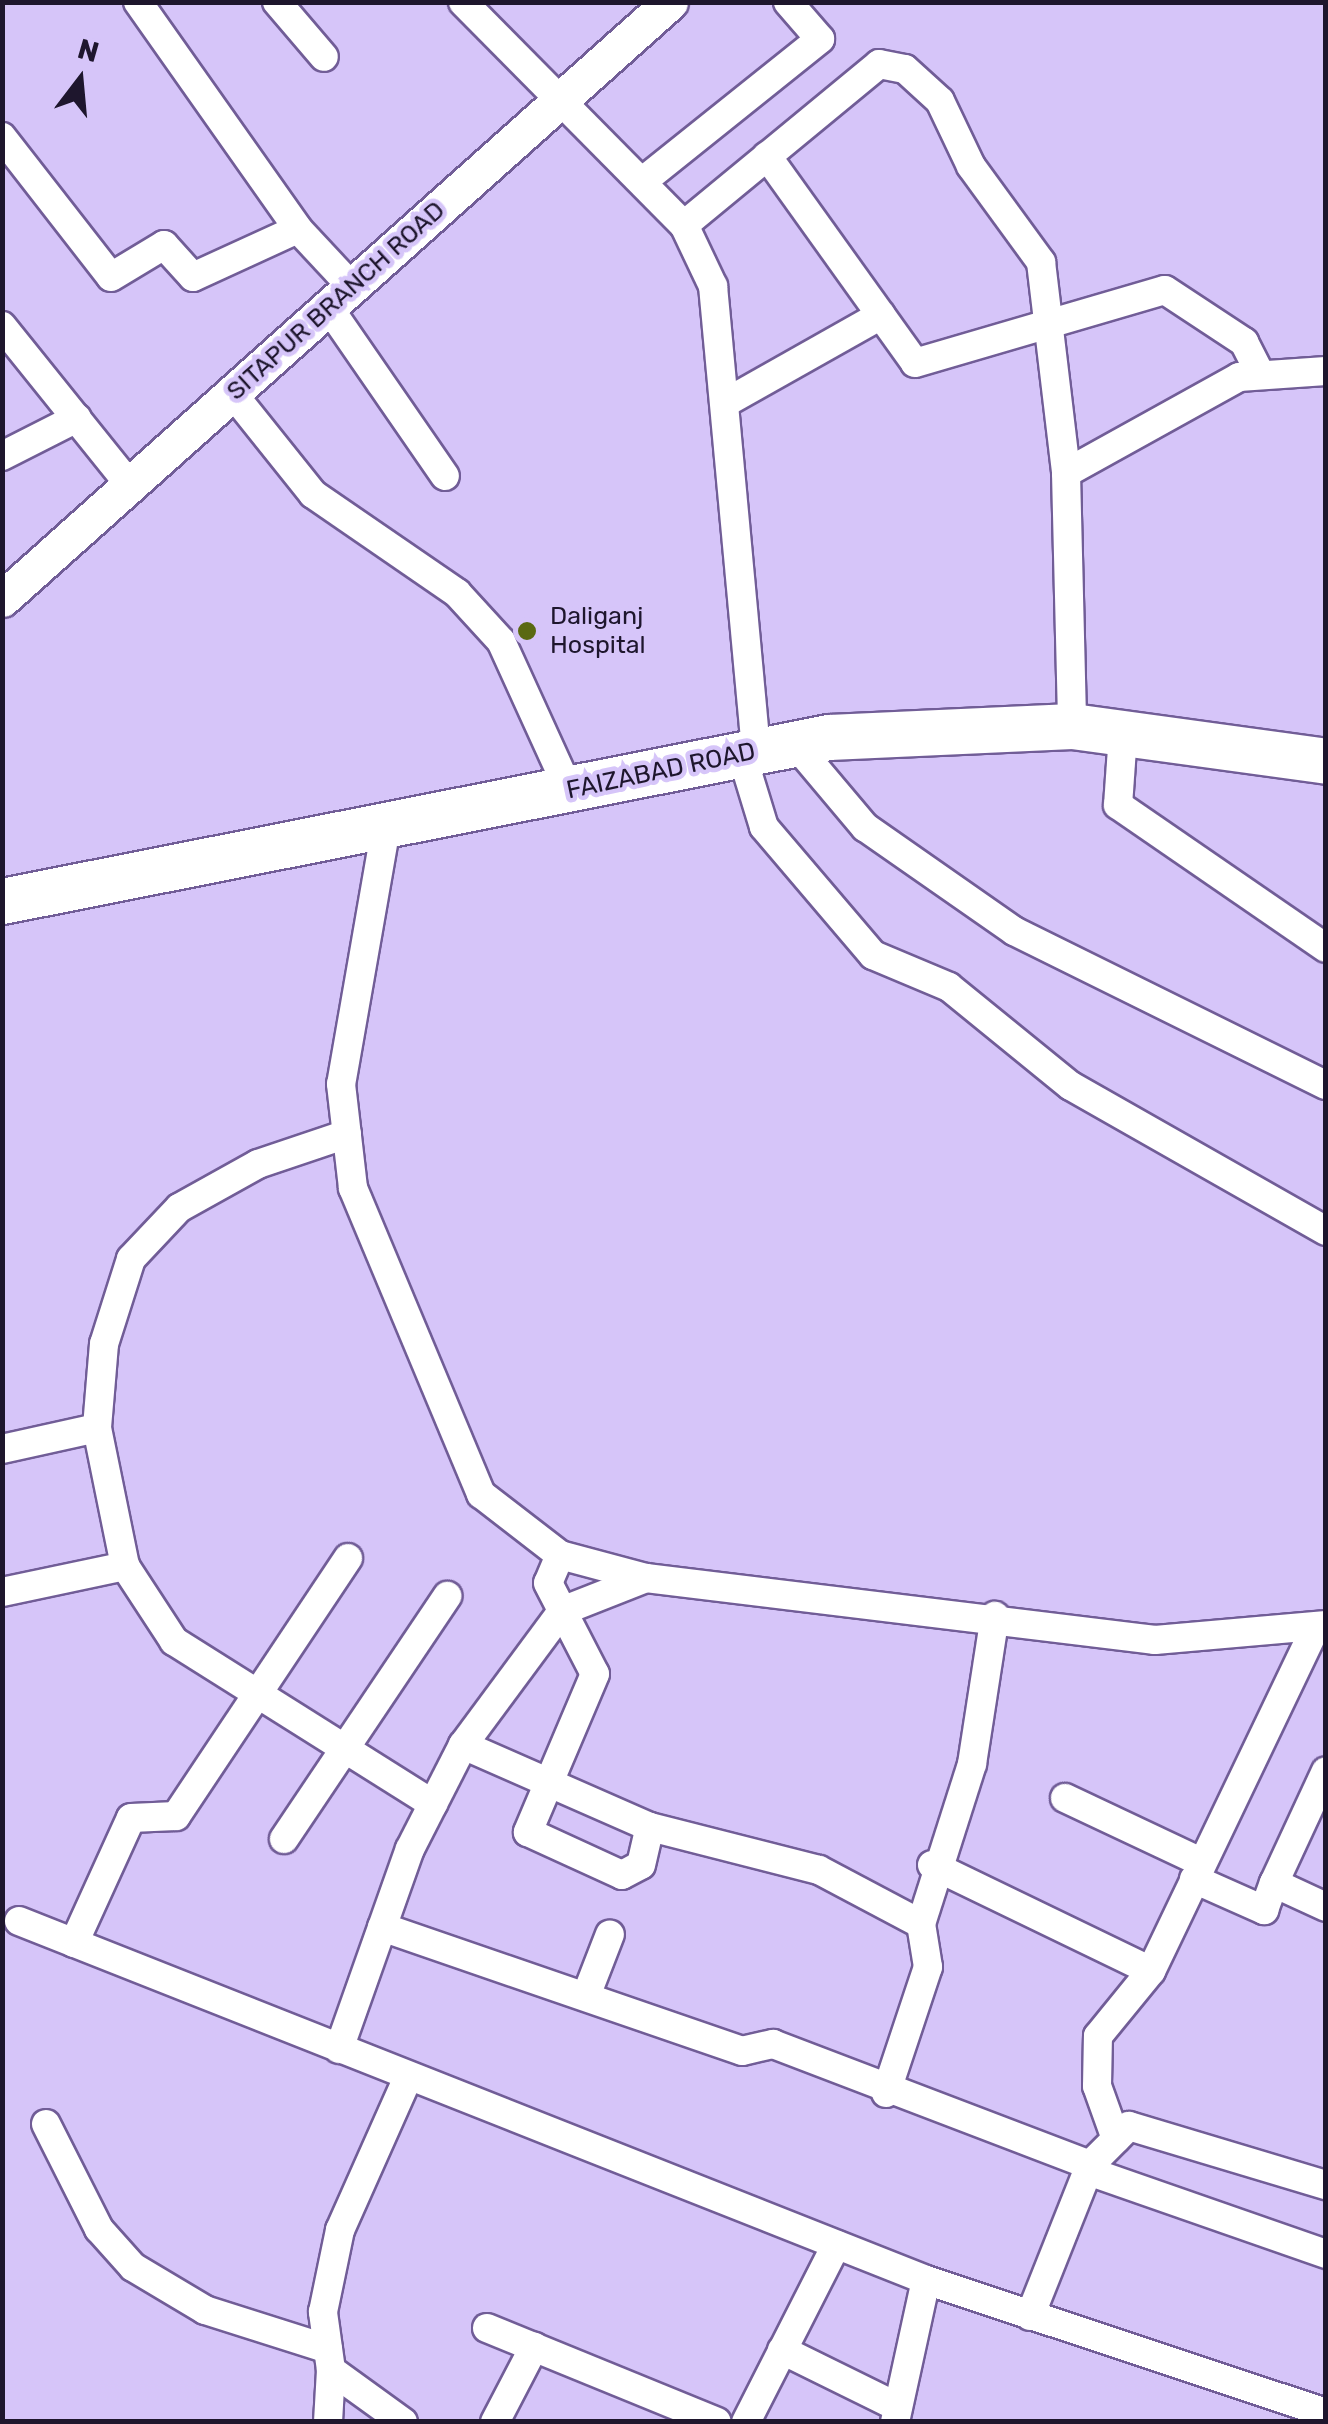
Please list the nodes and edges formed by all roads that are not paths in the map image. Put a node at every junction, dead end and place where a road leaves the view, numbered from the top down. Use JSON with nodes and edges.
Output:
{"nodes":[{"id":1,"x":138,"y":2,"type":"edge"},
{"id":2,"x":277,"y":2,"type":"edge"},
{"id":3,"x":462,"y":2,"type":"edge"},
{"id":4,"x":670,"y":2,"type":"edge"},
{"id":5,"x":788,"y":2,"type":"edge"},
{"id":6,"x":324,"y":57,"type":"dead end"},
{"id":7,"x":565,"y":97,"type":"junction"},
{"id":8,"x":2,"y":137,"type":"edge"},
{"id":9,"x":768,"y":156,"type":"junction"},
{"id":10,"x":643,"y":181,"type":"junction"},
{"id":11,"x":684,"y":225,"type":"junction"},
{"id":12,"x":298,"y":228,"type":"junction"},
{"id":13,"x":341,"y":298,"type":"junction"},
{"id":14,"x":880,"y":315,"type":"junction"},
{"id":15,"x":2,"y":326,"type":"edge"},
{"id":16,"x":1054,"y":327,"type":"junction"},
{"id":17,"x":1326,"y":370,"type":"edge"},
{"id":18,"x":1260,"y":374,"type":"junction"},
{"id":19,"x":232,"y":394,"type":"junction"},
{"id":20,"x":725,"y":402,"type":"junction"},
{"id":21,"x":76,"y":418,"type":"junction"},
{"id":22,"x":2,"y":456,"type":"edge"},
{"id":23,"x":1066,"y":473,"type":"junction"},
{"id":24,"x":445,"y":476,"type":"dead end"},
{"id":25,"x":130,"y":486,"type":"junction"},
{"id":26,"x":2,"y":599,"type":"edge"},
{"id":27,"x":1072,"y":726,"type":"junction"},
{"id":28,"x":1124,"y":734,"type":"junction"},
{"id":29,"x":764,"y":750,"type":"junction"},
{"id":30,"x":1326,"y":760,"type":"edge"},
{"id":31,"x":570,"y":790,"type":"junction"},
{"id":32,"x":386,"y":826,"type":"junction"},
{"id":33,"x":2,"y":902,"type":"edge"},
{"id":34,"x":1326,"y":948,"type":"edge"},
{"id":35,"x":1326,"y":1085,"type":"edge"},
{"id":36,"x":347,"y":1134,"type":"junction"},
{"id":37,"x":1326,"y":1231,"type":"edge"},
{"id":38,"x":97,"y":1428,"type":"junction"},
{"id":39,"x":2,"y":1449,"type":"edge"},
{"id":40,"x":560,"y":1555,"type":"junction"},
{"id":41,"x":348,"y":1558,"type":"dead end"},
{"id":42,"x":125,"y":1566,"type":"junction"},
{"id":43,"x":646,"y":1578,"type":"junction"},
{"id":44,"x":2,"y":1592,"type":"edge"},
{"id":45,"x":448,"y":1596,"type":"dead end"},
{"id":46,"x":562,"y":1611,"type":"junction"},
{"id":47,"x":995,"y":1616,"type":"junction"},
{"id":48,"x":1320,"y":1627,"type":"edge"},
{"id":49,"x":260,"y":1694,"type":"junction"},
{"id":50,"x":463,"y":1745,"type":"junction"},
{"id":51,"x":345,"y":1748,"type":"junction"},
{"id":52,"x":1326,"y":1771,"type":"edge"},
{"id":53,"x":548,"y":1789,"type":"junction"},
{"id":54,"x":1065,"y":1798,"type":"dead end"},
{"id":55,"x":434,"y":1804,"type":"junction"},
{"id":56,"x":650,"y":1827,"type":"junction"},
{"id":57,"x":284,"y":1839,"type":"dead end"},
{"id":58,"x":932,"y":1865,"type":"junction"},
{"id":59,"x":1197,"y":1870,"type":"junction"},
{"id":60,"x":1274,"y":1883,"type":"junction"},
{"id":61,"x":1326,"y":1907,"type":"edge"},
{"id":62,"x":19,"y":1921,"type":"dead end"},
{"id":63,"x":921,"y":1924,"type":"junction"},
{"id":64,"x":382,"y":1927,"type":"junction"},
{"id":65,"x":610,"y":1934,"type":"dead end"},
{"id":66,"x":74,"y":1943,"type":"junction"},
{"id":67,"x":1151,"y":1971,"type":"junction"},
{"id":68,"x":586,"y":1996,"type":"junction"},
{"id":69,"x":339,"y":2049,"type":"junction"},
{"id":70,"x":408,"y":2077,"type":"junction"},
{"id":71,"x":886,"y":2093,"type":"junction"},
{"id":72,"x":46,"y":2124,"type":"dead end"},
{"id":73,"x":1116,"y":2138,"type":"junction"},
{"id":74,"x":1089,"y":2168,"type":"junction"},
{"id":75,"x":1326,"y":2184,"type":"edge"},
{"id":76,"x":836,"y":2245,"type":"junction"},
{"id":77,"x":1326,"y":2254,"type":"edge"},
{"id":78,"x":926,"y":2280,"type":"junction"},
{"id":79,"x":1030,"y":2316,"type":"junction"},
{"id":80,"x":488,"y":2328,"type":"dead end"},
{"id":81,"x":534,"y":2347,"type":"junction"},
{"id":82,"x":782,"y":2350,"type":"junction"},
{"id":83,"x":330,"y":2360,"type":"junction"},
{"id":84,"x":1326,"y":2412,"type":"edge"},
{"id":85,"x":897,"y":2414,"type":"edge"},
{"id":86,"x":328,"y":2422,"type":"edge"},
{"id":87,"x":402,"y":2422,"type":"edge"},
{"id":88,"x":496,"y":2422,"type":"edge"},
{"id":89,"x":716,"y":2422,"type":"edge"},
{"id":90,"x":746,"y":2422,"type":"edge"}],
"edges":[{"from":1,"to":12,"type":"street"},
{"from":2,"to":6,"type":"street"},
{"from":3,"to":7,"type":"street"},
{"from":4,"to":7,"type":"street","name":"SITAPUR BRANCH ROAD"},
{"from":5,"to":10,"type":"street"},
{"from":7,"to":10,"type":"street"},
{"from":7,"to":13,"type":"street","name":"SITAPUR BRANCH ROAD"},
{"from":8,"to":12,"type":"street"},
{"from":9,"to":11,"type":"street"},
{"from":9,"to":14,"type":"street"},
{"from":9,"to":16,"type":"street"},
{"from":10,"to":11,"type":"street"},
{"from":11,"to":20,"type":"street"},
{"from":12,"to":13,"type":"street"},
{"from":13,"to":19,"type":"street","name":"SITAPUR BRANCH ROAD"},
{"from":13,"to":24,"type":"street"},
{"from":14,"to":16,"type":"street"},
{"from":14,"to":20,"type":"street"},
{"from":15,"to":21,"type":"street"},
{"from":16,"to":18,"type":"street"},
{"from":16,"to":23,"type":"street"},
{"from":17,"to":18,"type":"street"},
{"from":18,"to":23,"type":"street"},
{"from":19,"to":25,"type":"street","name":"SITAPUR BRANCH ROAD"},
{"from":19,"to":31,"type":"street"},
{"from":20,"to":29,"type":"street"},
{"from":21,"to":22,"type":"street"},
{"from":21,"to":25,"type":"street"},
{"from":23,"to":27,"type":"street"},
{"from":25,"to":26,"type":"street","name":"SITAPUR BRANCH ROAD"},
{"from":27,"to":28,"type":"main road","name":"FAIZABAD ROAD"},
{"from":27,"to":29,"type":"main road","name":"FAIZABAD ROAD"},
{"from":28,"to":30,"type":"main road","name":"FAIZABAD ROAD"},
{"from":28,"to":34,"type":"street"},
{"from":29,"to":31,"type":"main road","name":"FAIZABAD ROAD"},
{"from":29,"to":35,"type":"street"},
{"from":29,"to":37,"type":"street"},
{"from":31,"to":32,"type":"main road","name":"FAIZABAD ROAD"},
{"from":32,"to":33,"type":"main road","name":"FAIZABAD ROAD"},
{"from":32,"to":36,"type":"street"},
{"from":36,"to":38,"type":"street"},
{"from":36,"to":40,"type":"street"},
{"from":38,"to":39,"type":"street"},
{"from":38,"to":42,"type":"street"},
{"from":40,"to":43,"type":"street"},
{"from":40,"to":46,"type":"street"},
{"from":41,"to":49,"type":"street"},
{"from":42,"to":44,"type":"street"},
{"from":42,"to":49,"type":"street"},
{"from":43,"to":46,"type":"street"},
{"from":43,"to":47,"type":"street"},
{"from":45,"to":51,"type":"street"},
{"from":46,"to":50,"type":"street"},
{"from":46,"to":53,"type":"street"},
{"from":47,"to":48,"type":"street"},
{"from":47,"to":58,"type":"street"},
{"from":48,"to":59,"type":"street"},
{"from":49,"to":51,"type":"street"},
{"from":49,"to":66,"type":"street"},
{"from":50,"to":53,"type":"street"},
{"from":50,"to":55,"type":"street"},
{"from":51,"to":55,"type":"street"},
{"from":51,"to":57,"type":"street"},
{"from":52,"to":60,"type":"street"},
{"from":53,"to":56,"type":"street"},
{"from":53,"to":56,"type":"street"},
{"from":54,"to":59,"type":"street"},
{"from":55,"to":64,"type":"street"},
{"from":56,"to":63,"type":"street"},
{"from":58,"to":63,"type":"street"},
{"from":58,"to":67,"type":"street"},
{"from":59,"to":60,"type":"street"},
{"from":59,"to":67,"type":"street"},
{"from":60,"to":61,"type":"street"},
{"from":62,"to":66,"type":"street"},
{"from":63,"to":71,"type":"street"},
{"from":64,"to":68,"type":"street"},
{"from":64,"to":69,"type":"street"},
{"from":65,"to":68,"type":"street"},
{"from":66,"to":69,"type":"street"},
{"from":67,"to":73,"type":"street"},
{"from":68,"to":71,"type":"street"},
{"from":69,"to":70,"type":"street"},
{"from":70,"to":76,"type":"street"},
{"from":70,"to":83,"type":"street"},
{"from":71,"to":74,"type":"street"},
{"from":72,"to":83,"type":"street"},
{"from":73,"to":74,"type":"street"},
{"from":73,"to":75,"type":"street"},
{"from":74,"to":77,"type":"street"},
{"from":74,"to":79,"type":"street"},
{"from":76,"to":78,"type":"street"},
{"from":76,"to":82,"type":"street"},
{"from":78,"to":79,"type":"street"},
{"from":78,"to":85,"type":"street"},
{"from":79,"to":84,"type":"street"},
{"from":80,"to":81,"type":"street"},
{"from":81,"to":88,"type":"street"},
{"from":81,"to":89,"type":"street"},
{"from":82,"to":85,"type":"street"},
{"from":82,"to":90,"type":"street"},
{"from":83,"to":86,"type":"street"},
{"from":83,"to":87,"type":"street"}]}
